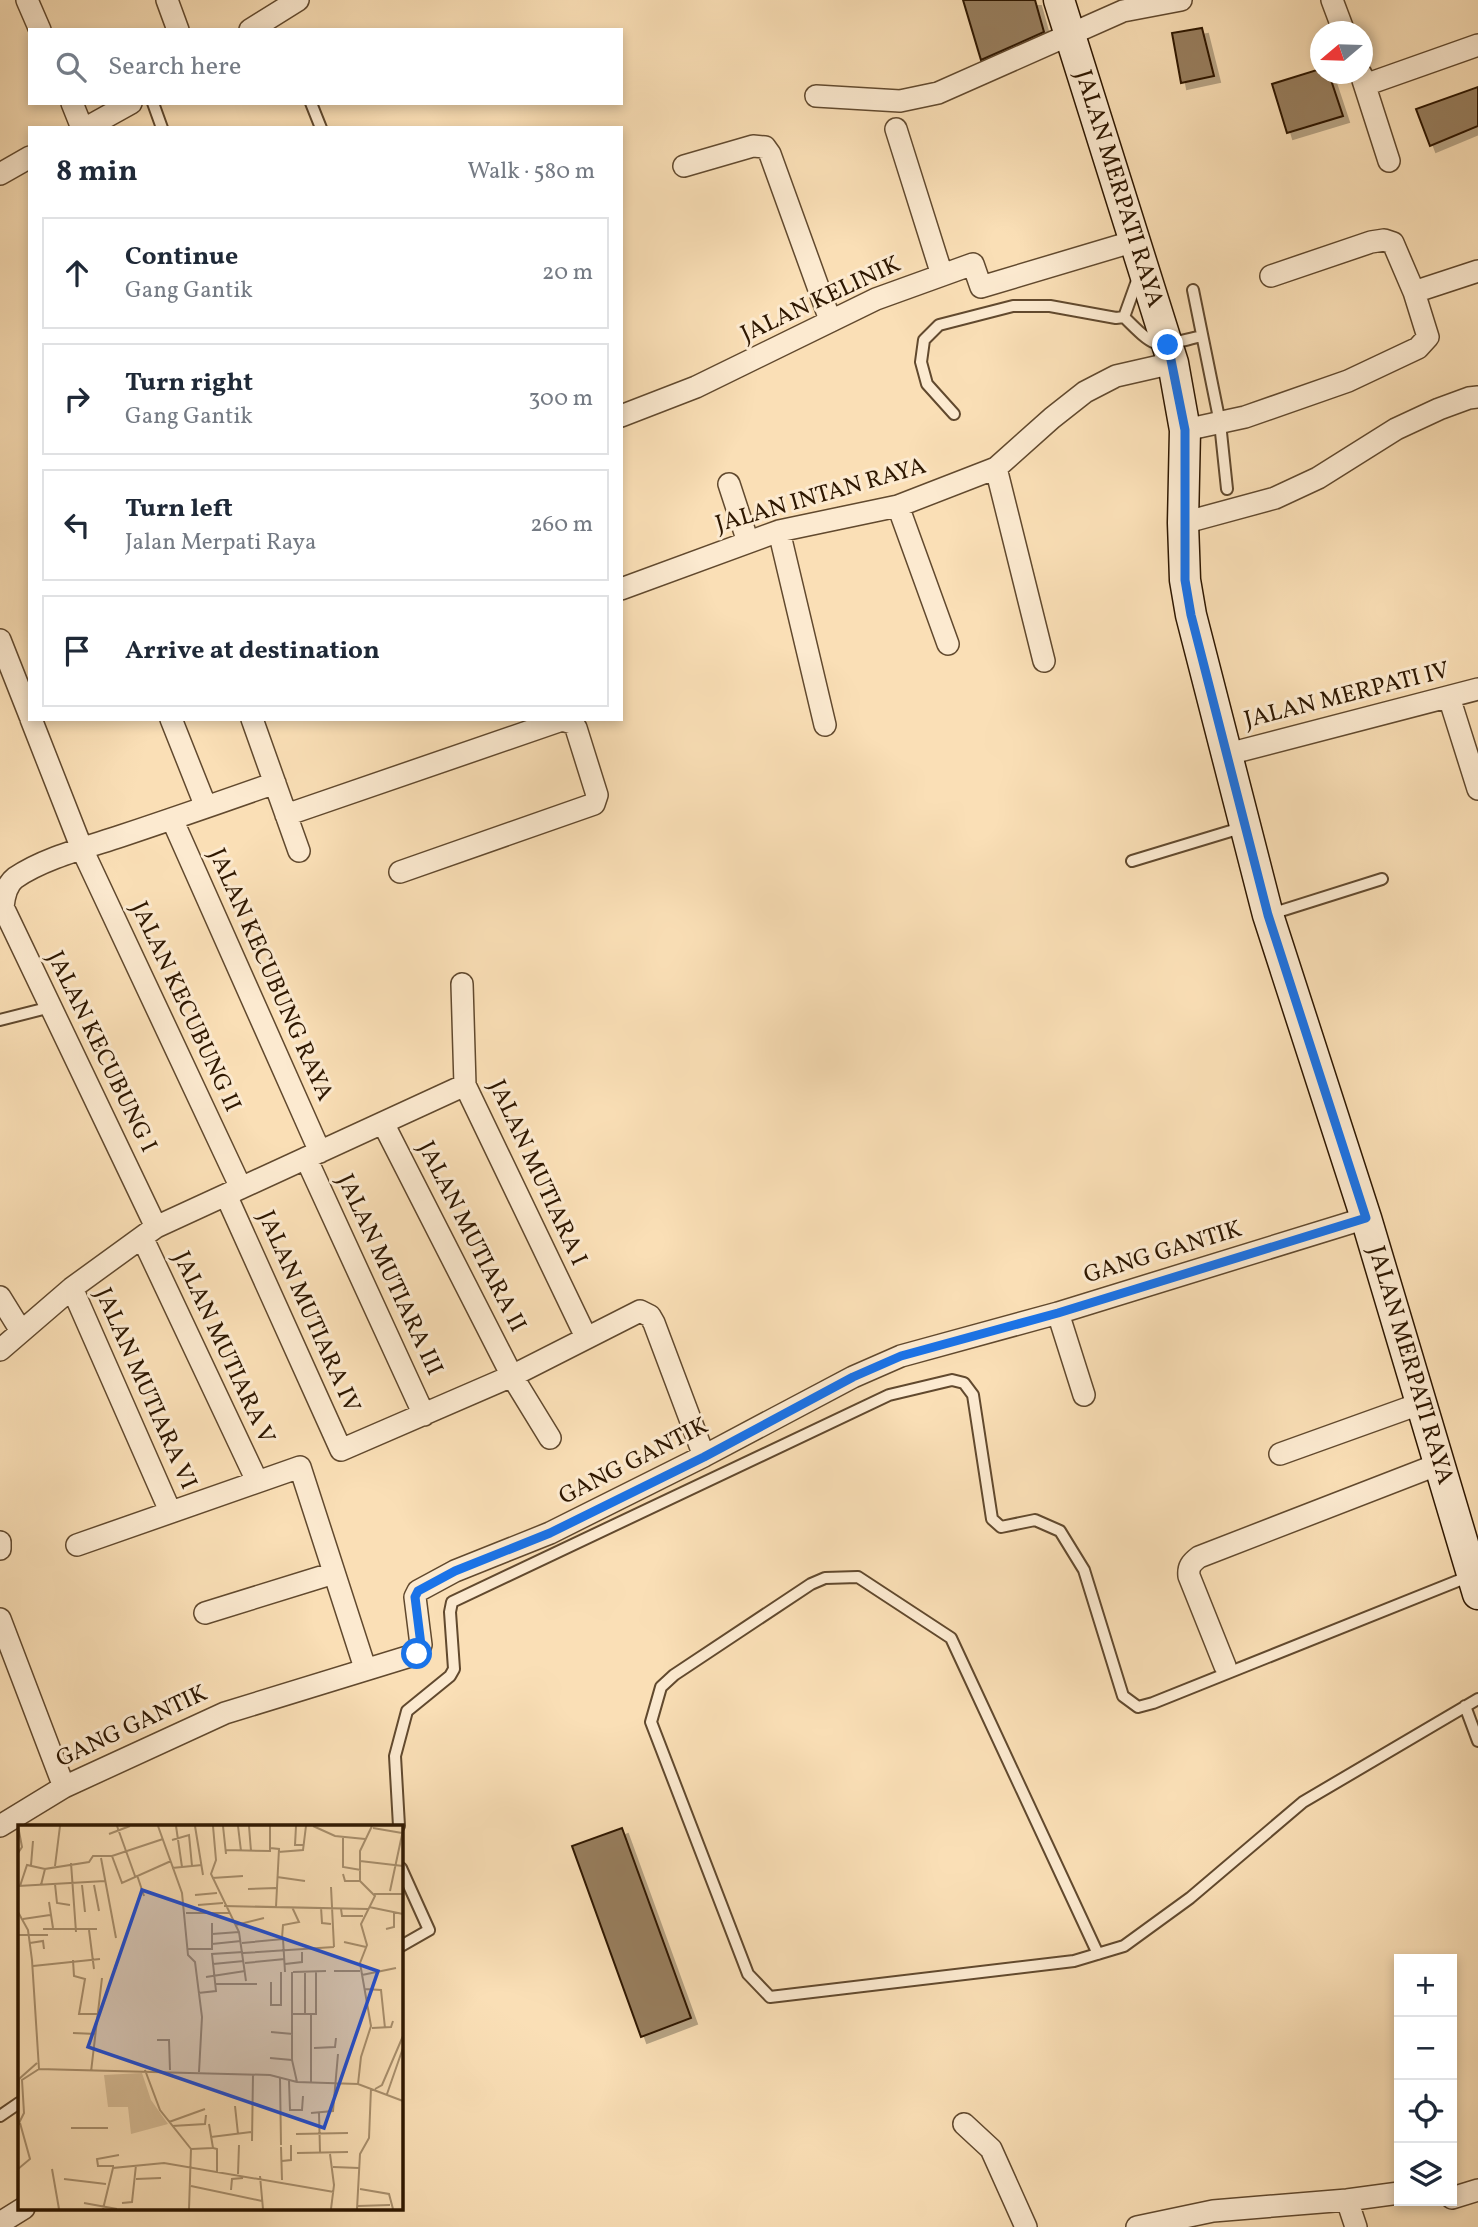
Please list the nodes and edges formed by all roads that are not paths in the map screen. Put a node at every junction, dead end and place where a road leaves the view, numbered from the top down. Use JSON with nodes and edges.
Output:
{"nodes":[{"id":1,"x":27,"y":0,"type":"edge"},
{"id":2,"x":167,"y":0,"type":"edge"},
{"id":3,"x":298,"y":0,"type":"edge"},
{"id":4,"x":1059,"y":0,"type":"edge"},
{"id":5,"x":1181,"y":0,"type":"edge"},
{"id":6,"x":1332,"y":0,"type":"edge"},
{"id":7,"x":1340,"y":21,"type":"edge"},
{"id":8,"x":39,"y":28,"type":"edge"},
{"id":9,"x":176,"y":28,"type":"edge"},
{"id":10,"x":254,"y":28,"type":"edge"},
{"id":11,"x":1070,"y":35,"type":"junction"},
{"id":12,"x":1478,"y":45,"type":"edge"},
{"id":13,"x":1373,"y":76,"type":"edge"},
{"id":14,"x":1365,"y":84,"type":"edge"},
{"id":15,"x":816,"y":96,"type":"dead end"},
{"id":16,"x":73,"y":105,"type":"edge"},
{"id":17,"x":127,"y":105,"type":"edge"},
{"id":18,"x":154,"y":105,"type":"edge"},
{"id":19,"x":312,"y":105,"type":"edge"},
{"id":20,"x":83,"y":126,"type":"edge"},
{"id":21,"x":88,"y":126,"type":"edge"},
{"id":22,"x":161,"y":126,"type":"edge"},
{"id":23,"x":320,"y":126,"type":"edge"},
{"id":24,"x":896,"y":129,"type":"dead end"},
{"id":25,"x":28,"y":158,"type":"edge"},
{"id":26,"x":1389,"y":161,"type":"dead end"},
{"id":27,"x":684,"y":166,"type":"dead end"},
{"id":28,"x":0,"y":174,"type":"edge"},
{"id":29,"x":1139,"y":253,"type":"junction"},
{"id":30,"x":1478,"y":271,"type":"edge"},
{"id":31,"x":942,"y":275,"type":"junction"},
{"id":32,"x":1271,"y":276,"type":"dead end"},
{"id":33,"x":1193,"y":290,"type":"dead end"},
{"id":34,"x":1414,"y":292,"type":"junction"},
{"id":35,"x":1124,"y":317,"type":"junction"},
{"id":36,"x":830,"y":320,"type":"junction"},
{"id":37,"x":1202,"y":336,"type":"junction"},
{"id":38,"x":1171,"y":354,"type":"junction"},
{"id":39,"x":1478,"y":397,"type":"edge"},
{"id":40,"x":954,"y":414,"type":"dead end"},
{"id":41,"x":623,"y":415,"type":"edge"},
{"id":42,"x":1220,"y":423,"type":"junction"},
{"id":43,"x":1185,"y":430,"type":"junction"},
{"id":44,"x":996,"y":468,"type":"junction"},
{"id":45,"x":729,"y":484,"type":"dead end"},
{"id":46,"x":1227,"y":489,"type":"dead end"},
{"id":47,"x":898,"y":506,"type":"junction"},
{"id":48,"x":1183,"y":523,"type":"junction"},
{"id":49,"x":779,"y":531,"type":"junction"},
{"id":50,"x":748,"y":542,"type":"junction"},
{"id":51,"x":623,"y":588,"type":"edge"},
{"id":52,"x":0,"y":640,"type":"edge"},
{"id":53,"x":948,"y":644,"type":"dead end"},
{"id":54,"x":1044,"y":661,"type":"dead end"},
{"id":55,"x":1478,"y":689,"type":"edge"},
{"id":56,"x":1449,"y":697,"type":"junction"},
{"id":57,"x":28,"y":713,"type":"edge"},
{"id":58,"x":31,"y":721,"type":"edge"},
{"id":59,"x":172,"y":721,"type":"edge"},
{"id":60,"x":256,"y":721,"type":"edge"},
{"id":61,"x":559,"y":721,"type":"edge"},
{"id":62,"x":565,"y":721,"type":"edge"},
{"id":63,"x":825,"y":725,"type":"dead end"},
{"id":64,"x":1228,"y":754,"type":"junction"},
{"id":65,"x":275,"y":783,"type":"junction"},
{"id":66,"x":1478,"y":789,"type":"edge"},
{"id":67,"x":206,"y":807,"type":"junction"},
{"id":68,"x":286,"y":815,"type":"junction"},
{"id":69,"x":172,"y":819,"type":"junction"},
{"id":70,"x":1246,"y":826,"type":"junction"},
{"id":71,"x":82,"y":849,"type":"junction"},
{"id":72,"x":299,"y":851,"type":"dead end"},
{"id":73,"x":1132,"y":861,"type":"dead end"},
{"id":74,"x":400,"y":872,"type":"dead end"},
{"id":75,"x":1382,"y":879,"type":"dead end"},
{"id":76,"x":2,"y":905,"type":"edge"},
{"id":77,"x":1268,"y":915,"type":"junction"},
{"id":78,"x":462,"y":984,"type":"dead end"},
{"id":79,"x":51,"y":1007,"type":"junction"},
{"id":80,"x":0,"y":1020,"type":"edge"},
{"id":81,"x":465,"y":1085,"type":"junction"},
{"id":82,"x":383,"y":1123,"type":"junction"},
{"id":83,"x":313,"y":1155,"type":"junction"},
{"id":84,"x":234,"y":1192,"type":"junction"},
{"id":85,"x":1366,"y":1218,"type":"junction"},
{"id":86,"x":149,"y":1232,"type":"junction"},
{"id":87,"x":72,"y":1288,"type":"junction"},
{"id":88,"x":0,"y":1297,"type":"edge"},
{"id":89,"x":1058,"y":1313,"type":"junction"},
{"id":90,"x":21,"y":1331,"type":"junction"},
{"id":91,"x":586,"y":1336,"type":"junction"},
{"id":92,"x":0,"y":1350,"type":"edge"},
{"id":93,"x":512,"y":1376,"type":"junction"},
{"id":94,"x":1084,"y":1395,"type":"dead end"},
{"id":95,"x":1422,"y":1403,"type":"junction"},
{"id":96,"x":424,"y":1415,"type":"junction"},
{"id":97,"x":550,"y":1438,"type":"dead end"},
{"id":98,"x":1280,"y":1454,"type":"dead end"},
{"id":99,"x":704,"y":1457,"type":"junction"},
{"id":100,"x":1439,"y":1464,"type":"junction"},
{"id":101,"x":257,"y":1481,"type":"junction"},
{"id":102,"x":170,"y":1511,"type":"junction"},
{"id":103,"x":0,"y":1542,"type":"edge"},
{"id":104,"x":77,"y":1545,"type":"dead end"},
{"id":105,"x":0,"y":1549,"type":"edge"},
{"id":106,"x":334,"y":1573,"type":"junction"},
{"id":107,"x":1474,"y":1585,"type":"edge"},
{"id":108,"x":205,"y":1613,"type":"dead end"},
{"id":109,"x":0,"y":1619,"type":"edge"},
{"id":110,"x":1225,"y":1666,"type":"dead end"},
{"id":111,"x":365,"y":1668,"type":"junction"},
{"id":112,"x":1478,"y":1699,"type":"edge"},
{"id":113,"x":1465,"y":1706,"type":"junction"},
{"id":114,"x":1478,"y":1741,"type":"edge"},
{"id":115,"x":64,"y":1787,"type":"junction"},
{"id":116,"x":399,"y":1825,"type":"edge"},
{"id":117,"x":0,"y":1826,"type":"edge"},
{"id":118,"x":402,"y":1870,"type":"edge"},
{"id":119,"x":402,"y":1945,"type":"edge"},
{"id":120,"x":1098,"y":1954,"type":"junction"},
{"id":121,"x":18,"y":2105,"type":"edge"},
{"id":122,"x":0,"y":2116,"type":"edge"},
{"id":123,"x":964,"y":2124,"type":"dead end"},
{"id":124,"x":1478,"y":2190,"type":"edge"},
{"id":125,"x":1394,"y":2194,"type":"edge"},
{"id":126,"x":1457,"y":2196,"type":"edge"},
{"id":127,"x":1347,"y":2200,"type":"junction"},
{"id":128,"x":21,"y":2210,"type":"edge"},
{"id":129,"x":0,"y":2222,"type":"edge"},
{"id":130,"x":1166,"y":2224,"type":"edge"},
{"id":131,"x":1026,"y":2227,"type":"edge"},
{"id":132,"x":1137,"y":2227,"type":"edge"},
{"id":133,"x":1356,"y":2227,"type":"edge"}],
"edges":[{"from":1,"to":8,"type":"street"},
{"from":2,"to":9,"type":"street"},
{"from":3,"to":10,"type":"street"},
{"from":4,"to":11,"type":"main road","name":"JALAN MERPATI RAYA"},
{"from":5,"to":11,"type":"street"},
{"from":6,"to":7,"type":"street"},
{"from":11,"to":15,"type":"street"},
{"from":11,"to":29,"type":"main road","name":"JALAN MERPATI RAYA"},
{"from":12,"to":13,"type":"street"},
{"from":14,"to":26,"type":"street"},
{"from":16,"to":20,"type":"street"},
{"from":17,"to":21,"type":"street"},
{"from":18,"to":22,"type":"lane"},
{"from":19,"to":23,"type":"lane"},
{"from":24,"to":31,"type":"street","name":"JALAN KELINIK"},
{"from":25,"to":28,"type":"street"},
{"from":27,"to":36,"type":"street"},
{"from":29,"to":31,"type":"street"},
{"from":29,"to":35,"type":"lane"},
{"from":29,"to":38,"type":"main road","name":"JALAN MERPATI RAYA"},
{"from":30,"to":34,"type":"street"},
{"from":31,"to":36,"type":"street","name":"JALAN KELINIK"},
{"from":32,"to":34,"type":"street"},
{"from":33,"to":37,"type":"lane"},
{"from":34,"to":42,"type":"street"},
{"from":35,"to":38,"type":"lane"},
{"from":35,"to":40,"type":"lane"},
{"from":36,"to":41,"type":"street","name":"JALAN KELINIK"},
{"from":37,"to":38,"type":"lane"},
{"from":37,"to":42,"type":"lane"},
{"from":38,"to":43,"type":"main road","name":"JALAN MERPATI RAYA"},
{"from":38,"to":44,"type":"street","name":"JALAN INTAN RAYA"},
{"from":39,"to":48,"type":"street"},
{"from":42,"to":43,"type":"street"},
{"from":42,"to":46,"type":"lane"},
{"from":43,"to":48,"type":"main road","name":"JALAN MERPATI RAYA"},
{"from":44,"to":47,"type":"street","name":"JALAN INTAN RAYA"},
{"from":44,"to":54,"type":"street"},
{"from":45,"to":50,"type":"street"},
{"from":47,"to":49,"type":"street","name":"JALAN INTAN RAYA"},
{"from":47,"to":53,"type":"street"},
{"from":48,"to":64,"type":"main road","name":"JALAN MERPATI RAYA"},
{"from":49,"to":50,"type":"street","name":"JALAN INTAN RAYA"},
{"from":49,"to":63,"type":"street"},
{"from":50,"to":51,"type":"street","name":"JALAN INTAN RAYA"},
{"from":52,"to":57,"type":"street","name":"JALAN KECUBUNG II"},
{"from":55,"to":56,"type":"street","name":"JALAN MERPATI IV"},
{"from":56,"to":64,"type":"street","name":"JALAN MERPATI IV"},
{"from":56,"to":66,"type":"street"},
{"from":58,"to":71,"type":"street","name":"JALAN KECUBUNG II"},
{"from":59,"to":67,"type":"street"},
{"from":60,"to":65,"type":"street"},
{"from":61,"to":68,"type":"street"},
{"from":62,"to":74,"type":"street"},
{"from":64,"to":70,"type":"main road","name":"JALAN MERPATI RAYA"},
{"from":65,"to":67,"type":"street"},
{"from":65,"to":68,"type":"street"},
{"from":67,"to":69,"type":"street"},
{"from":68,"to":72,"type":"street"},
{"from":69,"to":71,"type":"street"},
{"from":69,"to":83,"type":"street","name":"JALAN KECUBUNG RAYA"},
{"from":70,"to":73,"type":"lane"},
{"from":70,"to":77,"type":"main road","name":"JALAN MERPATI RAYA"},
{"from":71,"to":76,"type":"street"},
{"from":71,"to":84,"type":"street","name":"JALAN KECUBUNG II"},
{"from":75,"to":77,"type":"lane"},
{"from":76,"to":79,"type":"street","name":"JALAN KECUBUNG I"},
{"from":77,"to":85,"type":"main road","name":"JALAN MERPATI RAYA"},
{"from":78,"to":81,"type":"street","name":"JALAN MUTIARA I"},
{"from":79,"to":80,"type":"lane"},
{"from":79,"to":86,"type":"street","name":"JALAN KECUBUNG I"},
{"from":81,"to":82,"type":"street"},
{"from":81,"to":91,"type":"street","name":"JALAN MUTIARA I"},
{"from":82,"to":83,"type":"street"},
{"from":82,"to":93,"type":"street","name":"JALAN MUTIARA II"},
{"from":83,"to":84,"type":"street"},
{"from":83,"to":96,"type":"street","name":"JALAN MUTIARA III"},
{"from":84,"to":86,"type":"street"},
{"from":84,"to":96,"type":"street","name":"JALAN MUTIARA IV"},
{"from":85,"to":89,"type":"street","name":"GANG GANTIK"},
{"from":85,"to":95,"type":"main road","name":"JALAN MERPATI RAYA"},
{"from":86,"to":87,"type":"street"},
{"from":86,"to":101,"type":"street","name":"JALAN MUTIARA V"},
{"from":87,"to":90,"type":"street"},
{"from":87,"to":102,"type":"street","name":"JALAN MUTIARA VI"},
{"from":88,"to":90,"type":"street"},
{"from":89,"to":94,"type":"street"},
{"from":89,"to":99,"type":"street","name":"GANG GANTIK"},
{"from":90,"to":92,"type":"street"},
{"from":91,"to":93,"type":"street"},
{"from":91,"to":99,"type":"street"},
{"from":93,"to":96,"type":"street"},
{"from":93,"to":97,"type":"street","name":"JALAN MUTIARA II"},
{"from":95,"to":98,"type":"street"},
{"from":95,"to":100,"type":"main road","name":"JALAN MERPATI RAYA"},
{"from":99,"to":111,"type":"street","name":"GANG GANTIK"},
{"from":100,"to":107,"type":"main road","name":"JALAN MERPATI RAYA"},
{"from":100,"to":110,"type":"street"},
{"from":101,"to":102,"type":"street"},
{"from":101,"to":106,"type":"street"},
{"from":102,"to":104,"type":"street"},
{"from":103,"to":105,"type":"street"},
{"from":106,"to":108,"type":"street"},
{"from":106,"to":111,"type":"street"},
{"from":107,"to":116,"type":"lane"},
{"from":109,"to":115,"type":"street"},
{"from":111,"to":115,"type":"street","name":"GANG GANTIK"},
{"from":112,"to":113,"type":"lane"},
{"from":113,"to":114,"type":"lane"},
{"from":113,"to":120,"type":"lane"},
{"from":115,"to":117,"type":"street","name":"GANG GANTIK"},
{"from":118,"to":119,"type":"lane"},
{"from":120,"to":120,"type":"lane"},
{"from":121,"to":122,"type":"lane"},
{"from":123,"to":131,"type":"street"},
{"from":124,"to":126,"type":"street"},
{"from":125,"to":127,"type":"street"},
{"from":127,"to":130,"type":"street"},
{"from":127,"to":133,"type":"street"},
{"from":128,"to":129,"type":"street"},
{"from":130,"to":132,"type":"street"}]}
